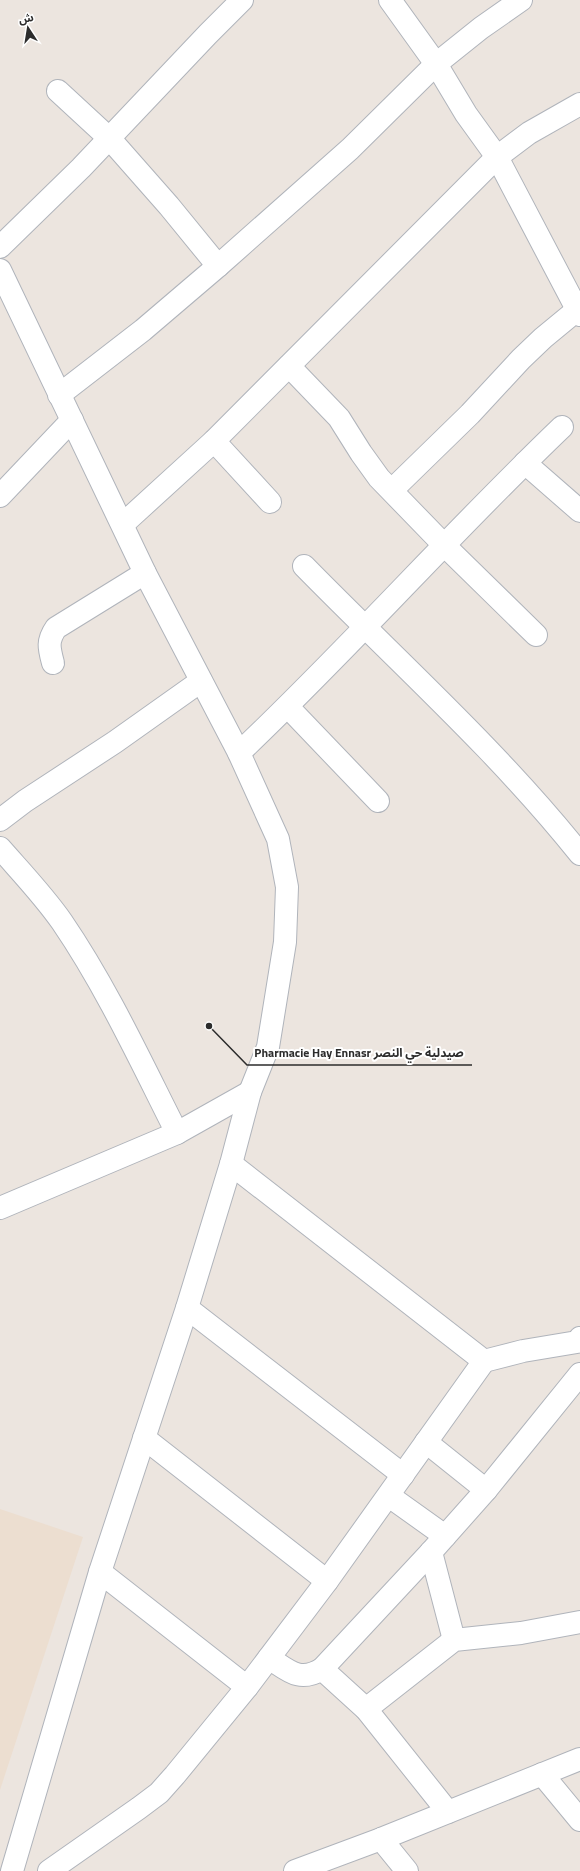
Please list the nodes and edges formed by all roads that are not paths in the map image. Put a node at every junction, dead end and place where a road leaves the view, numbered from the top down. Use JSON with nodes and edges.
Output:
{"nodes":[{"id":1,"x":242,"y":0,"type":"edge"},
{"id":2,"x":390,"y":0,"type":"edge"},
{"id":3,"x":521,"y":0,"type":"edge"},
{"id":4,"x":436,"y":64,"type":"junction"},
{"id":5,"x":58,"y":91,"type":"dead end"},
{"id":6,"x":580,"y":104,"type":"edge"},
{"id":7,"x":110,"y":139,"type":"junction"},
{"id":8,"x":498,"y":157,"type":"junction"},
{"id":9,"x":0,"y":247,"type":"edge"},
{"id":10,"x":218,"y":266,"type":"junction"},
{"id":11,"x":0,"y":270,"type":"edge"},
{"id":12,"x":7,"y":304,"type":"edge"},
{"id":13,"x":579,"y":312,"type":"edge"},
{"id":14,"x":289,"y":366,"type":"junction"},
{"id":15,"x":59,"y":395,"type":"junction"},
{"id":16,"x":72,"y":420,"type":"junction"},
{"id":17,"x":562,"y":428,"type":"dead end"},
{"id":18,"x":214,"y":441,"type":"junction"},
{"id":19,"x":526,"y":463,"type":"junction"},
{"id":20,"x":392,"y":490,"type":"junction"},
{"id":21,"x":0,"y":496,"type":"edge"},
{"id":22,"x":270,"y":502,"type":"dead end"},
{"id":23,"x":580,"y":511,"type":"edge"},
{"id":24,"x":123,"y":524,"type":"junction"},
{"id":25,"x":444,"y":544,"type":"junction"},
{"id":26,"x":304,"y":566,"type":"dead end"},
{"id":27,"x":145,"y":573,"type":"junction"},
{"id":28,"x":364,"y":627,"type":"junction"},
{"id":29,"x":536,"y":635,"type":"dead end"},
{"id":30,"x":53,"y":663,"type":"dead end"},
{"id":31,"x":201,"y":681,"type":"junction"},
{"id":32,"x":288,"y":707,"type":"junction"},
{"id":33,"x":239,"y":753,"type":"junction"},
{"id":34,"x":378,"y":801,"type":"dead end"},
{"id":35,"x":0,"y":820,"type":"edge"},
{"id":36,"x":0,"y":848,"type":"edge"},
{"id":37,"x":580,"y":854,"type":"edge"},
{"id":38,"x":250,"y":1092,"type":"junction"},
{"id":39,"x":177,"y":1133,"type":"junction"},
{"id":40,"x":231,"y":1164,"type":"junction"},
{"id":41,"x":0,"y":1208,"type":"edge"},
{"id":42,"x":187,"y":1308,"type":"junction"},
{"id":43,"x":579,"y":1341,"type":"edge"},
{"id":44,"x":484,"y":1361,"type":"junction"},
{"id":45,"x":580,"y":1374,"type":"edge"},
{"id":46,"x":144,"y":1438,"type":"junction"},
{"id":47,"x":426,"y":1442,"type":"junction"},
{"id":48,"x":403,"y":1475,"type":"junction"},
{"id":49,"x":486,"y":1490,"type":"junction"},
{"id":50,"x":388,"y":1496,"type":"junction"},
{"id":51,"x":438,"y":1544,"type":"junction"},
{"id":52,"x":100,"y":1572,"type":"junction"},
{"id":53,"x":327,"y":1581,"type":"junction"},
{"id":54,"x":580,"y":1622,"type":"edge"},
{"id":55,"x":454,"y":1640,"type":"junction"},
{"id":56,"x":269,"y":1658,"type":"junction"},
{"id":57,"x":322,"y":1669,"type":"junction"},
{"id":58,"x":247,"y":1687,"type":"junction"},
{"id":59,"x":366,"y":1709,"type":"junction"},
{"id":60,"x":580,"y":1759,"type":"edge"},
{"id":61,"x":542,"y":1774,"type":"junction"},
{"id":62,"x":448,"y":1812,"type":"junction"},
{"id":63,"x":580,"y":1820,"type":"edge"},
{"id":64,"x":381,"y":1839,"type":"junction"},
{"id":65,"x":12,"y":1871,"type":"edge"},
{"id":66,"x":49,"y":1871,"type":"edge"},
{"id":67,"x":295,"y":1871,"type":"edge"},
{"id":68,"x":407,"y":1871,"type":"edge"}],
"edges":[{"from":1,"to":7,"type":"street"},
{"from":2,"to":4,"type":"street"},
{"from":3,"to":4,"type":"street"},
{"from":4,"to":8,"type":"street"},
{"from":4,"to":10,"type":"street"},
{"from":5,"to":7,"type":"street"},
{"from":6,"to":8,"type":"street"},
{"from":7,"to":9,"type":"street"},
{"from":7,"to":10,"type":"street"},
{"from":8,"to":13,"type":"street"},
{"from":8,"to":14,"type":"street"},
{"from":10,"to":15,"type":"street"},
{"from":11,"to":12,"type":"street"},
{"from":12,"to":15,"type":"street"},
{"from":13,"to":20,"type":"street"},
{"from":14,"to":18,"type":"street"},
{"from":14,"to":20,"type":"street"},
{"from":15,"to":16,"type":"street"},
{"from":16,"to":21,"type":"street"},
{"from":16,"to":24,"type":"street"},
{"from":17,"to":19,"type":"street"},
{"from":18,"to":22,"type":"street"},
{"from":18,"to":24,"type":"street"},
{"from":19,"to":23,"type":"street"},
{"from":19,"to":25,"type":"street"},
{"from":20,"to":25,"type":"street"},
{"from":24,"to":27,"type":"street"},
{"from":25,"to":28,"type":"street"},
{"from":25,"to":29,"type":"street"},
{"from":26,"to":28,"type":"street"},
{"from":27,"to":30,"type":"street"},
{"from":27,"to":31,"type":"street"},
{"from":28,"to":32,"type":"street"},
{"from":28,"to":37,"type":"street"},
{"from":31,"to":33,"type":"street"},
{"from":31,"to":35,"type":"street"},
{"from":32,"to":33,"type":"street"},
{"from":32,"to":34,"type":"street"},
{"from":33,"to":38,"type":"street"},
{"from":36,"to":39,"type":"street"},
{"from":38,"to":39,"type":"street"},
{"from":38,"to":40,"type":"street"},
{"from":39,"to":41,"type":"street"},
{"from":40,"to":42,"type":"street"},
{"from":40,"to":44,"type":"street"},
{"from":42,"to":46,"type":"street"},
{"from":42,"to":48,"type":"street"},
{"from":43,"to":44,"type":"street"},
{"from":44,"to":47,"type":"street"},
{"from":45,"to":49,"type":"street"},
{"from":46,"to":52,"type":"street"},
{"from":46,"to":53,"type":"street"},
{"from":47,"to":48,"type":"street"},
{"from":47,"to":49,"type":"street"},
{"from":48,"to":50,"type":"street"},
{"from":49,"to":51,"type":"street"},
{"from":50,"to":51,"type":"street"},
{"from":50,"to":53,"type":"street"},
{"from":51,"to":55,"type":"street"},
{"from":51,"to":57,"type":"street"},
{"from":52,"to":58,"type":"street"},
{"from":52,"to":65,"type":"street"},
{"from":53,"to":56,"type":"street"},
{"from":54,"to":55,"type":"street"},
{"from":55,"to":59,"type":"street"},
{"from":56,"to":57,"type":"street"},
{"from":56,"to":58,"type":"street"},
{"from":57,"to":59,"type":"street"},
{"from":58,"to":66,"type":"street"},
{"from":59,"to":62,"type":"street"},
{"from":60,"to":61,"type":"street"},
{"from":61,"to":62,"type":"street"},
{"from":61,"to":63,"type":"street"},
{"from":62,"to":64,"type":"street"},
{"from":64,"to":67,"type":"street"},
{"from":64,"to":68,"type":"street"}]}
